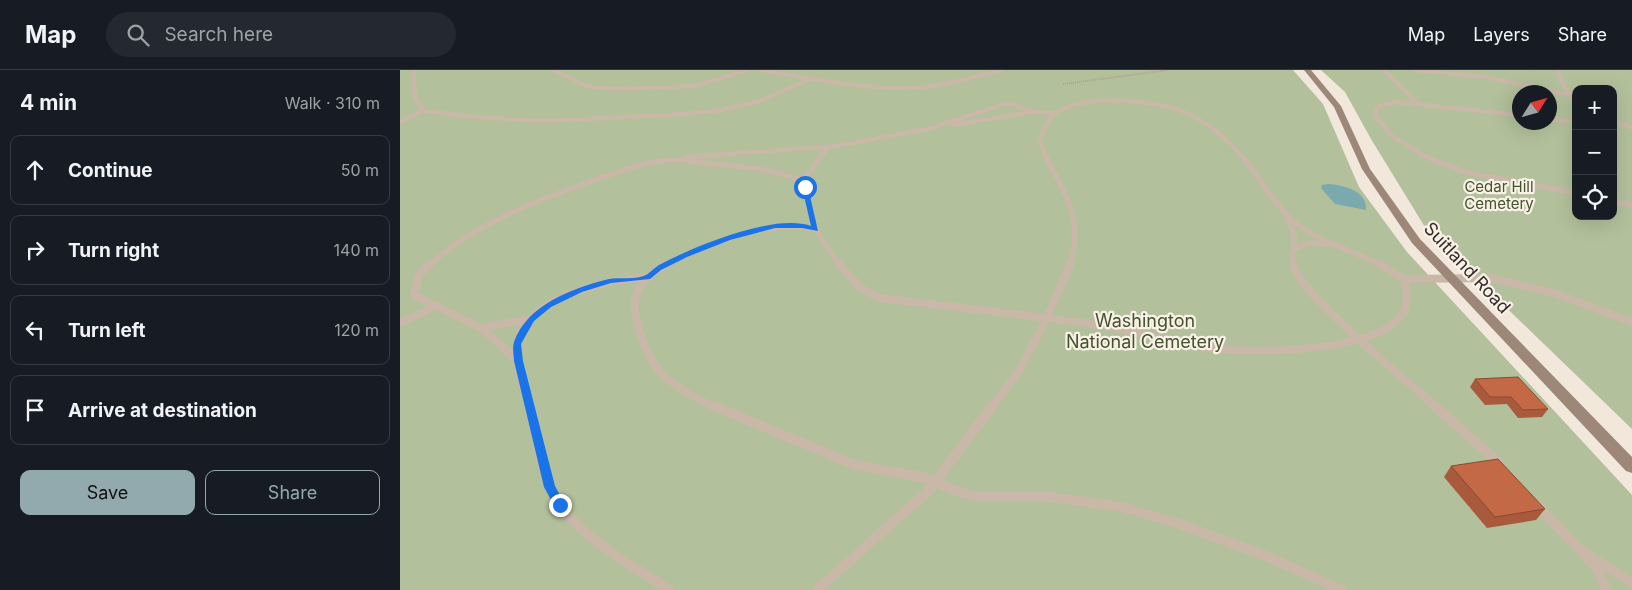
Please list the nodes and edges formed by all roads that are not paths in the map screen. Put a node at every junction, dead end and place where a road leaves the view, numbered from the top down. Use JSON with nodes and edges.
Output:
{"nodes":[{"id":1,"x":414,"y":70,"type":"edge"},
{"id":2,"x":554,"y":70,"type":"edge"},
{"id":3,"x":748,"y":70,"type":"edge"},
{"id":4,"x":760,"y":70,"type":"edge"},
{"id":5,"x":1002,"y":70,"type":"edge"},
{"id":6,"x":1307,"y":70,"type":"edge"},
{"id":7,"x":1384,"y":70,"type":"edge"},
{"id":8,"x":1414,"y":70,"type":"edge"},
{"id":9,"x":1558,"y":70,"type":"edge"},
{"id":10,"x":812,"y":78,"type":"junction"},
{"id":11,"x":1570,"y":95,"type":"joint"},
{"id":12,"x":1417,"y":103,"type":"junction"},
{"id":13,"x":423,"y":110,"type":"junction"},
{"id":14,"x":1035,"y":112,"type":"junction"},
{"id":15,"x":1054,"y":113,"type":"junction"},
{"id":16,"x":1512,"y":114,"type":"edge"},
{"id":17,"x":1557,"y":120,"type":"edge"},
{"id":18,"x":400,"y":122,"type":"edge"},
{"id":19,"x":1572,"y":122,"type":"edge"},
{"id":20,"x":946,"y":124,"type":"junction"},
{"id":21,"x":1617,"y":124,"type":"edge"},
{"id":22,"x":1631,"y":128,"type":"edge"},
{"id":23,"x":830,"y":147,"type":"junction"},
{"id":24,"x":668,"y":160,"type":"junction"},
{"id":25,"x":803,"y":181,"type":"junction"},
{"id":26,"x":1572,"y":192,"type":"edge"},
{"id":27,"x":1617,"y":202,"type":"edge"},
{"id":28,"x":1632,"y":205,"type":"edge"},
{"id":29,"x":1286,"y":216,"type":"junction"},
{"id":30,"x":816,"y":230,"type":"junction"},
{"id":31,"x":1338,"y":245,"type":"junction"},
{"id":32,"x":1294,"y":249,"type":"junction"},
{"id":33,"x":648,"y":277,"type":"junction"},
{"id":34,"x":1404,"y":279,"type":"junction"},
{"id":35,"x":1450,"y":279,"type":"junction"},
{"id":36,"x":436,"y":306,"type":"junction"},
{"id":37,"x":531,"y":319,"type":"junction"},
{"id":38,"x":1047,"y":319,"type":"junction"},
{"id":39,"x":1632,"y":322,"type":"edge"},
{"id":40,"x":400,"y":323,"type":"edge"},
{"id":41,"x":481,"y":328,"type":"junction"},
{"id":42,"x":1360,"y":339,"type":"junction"},
{"id":43,"x":518,"y":361,"type":"junction"},
{"id":44,"x":1632,"y":467,"type":"edge"},
{"id":45,"x":1511,"y":475,"type":"edge"},
{"id":46,"x":935,"y":482,"type":"junction"},
{"id":47,"x":1529,"y":497,"type":"edge"},
{"id":48,"x":1578,"y":548,"type":"junction"},
{"id":49,"x":1632,"y":583,"type":"edge"},
{"id":50,"x":670,"y":590,"type":"edge"},
{"id":51,"x":817,"y":590,"type":"edge"},
{"id":52,"x":1342,"y":590,"type":"edge"},
{"id":53,"x":1606,"y":590,"type":"edge"}],
"edges":[{"from":1,"to":13,"type":"lane"},
{"from":2,"to":3,"type":"lane"},
{"from":4,"to":10,"type":"lane"},
{"from":5,"to":10,"type":"lane"},
{"from":6,"to":35,"type":"main road","name":"Suitland Road"},
{"from":7,"to":12,"type":"lane"},
{"from":8,"to":11,"type":"lane"},
{"from":9,"to":11,"type":"lane"},
{"from":10,"to":13,"type":"lane"},
{"from":12,"to":16,"type":"lane"},
{"from":12,"to":26,"type":"lane"},
{"from":13,"to":18,"type":"lane"},
{"from":14,"to":15,"type":"lane"},
{"from":14,"to":20,"type":"lane"},
{"from":14,"to":20,"type":"lane"},
{"from":15,"to":29,"type":"lane"},
{"from":15,"to":38,"type":"lane"},
{"from":17,"to":19,"type":"lane"},
{"from":20,"to":23,"type":"lane"},
{"from":21,"to":22,"type":"lane"},
{"from":23,"to":24,"type":"lane"},
{"from":23,"to":25,"type":"lane"},
{"from":24,"to":25,"type":"lane"},
{"from":24,"to":36,"type":"lane"},
{"from":25,"to":30,"type":"lane"},
{"from":27,"to":28,"type":"lane"},
{"from":29,"to":31,"type":"lane"},
{"from":29,"to":32,"type":"lane"},
{"from":30,"to":33,"type":"lane"},
{"from":30,"to":38,"type":"lane"},
{"from":31,"to":32,"type":"lane"},
{"from":31,"to":34,"type":"lane"},
{"from":32,"to":42,"type":"lane"},
{"from":33,"to":37,"type":"lane"},
{"from":33,"to":46,"type":"lane"},
{"from":34,"to":35,"type":"lane"},
{"from":34,"to":42,"type":"lane"},
{"from":35,"to":39,"type":"lane"},
{"from":35,"to":44,"type":"main road","name":"Suitland Road"},
{"from":36,"to":40,"type":"lane"},
{"from":36,"to":41,"type":"lane"},
{"from":37,"to":41,"type":"lane"},
{"from":37,"to":43,"type":"lane"},
{"from":38,"to":42,"type":"lane"},
{"from":38,"to":46,"type":"lane"},
{"from":41,"to":43,"type":"lane"},
{"from":42,"to":45,"type":"lane"},
{"from":43,"to":50,"type":"lane"},
{"from":46,"to":51,"type":"lane"},
{"from":46,"to":52,"type":"lane"},
{"from":47,"to":48,"type":"lane"},
{"from":48,"to":49,"type":"lane"},
{"from":48,"to":53,"type":"lane"}]}
